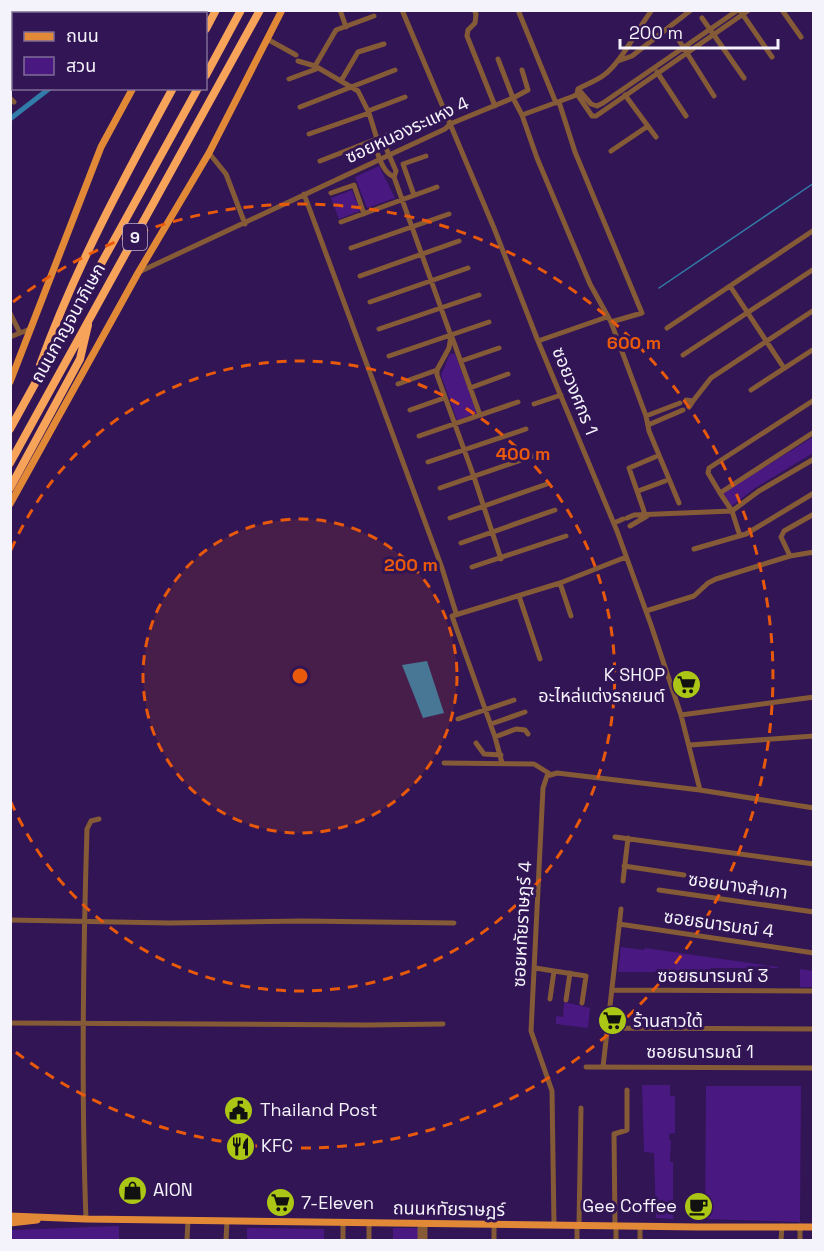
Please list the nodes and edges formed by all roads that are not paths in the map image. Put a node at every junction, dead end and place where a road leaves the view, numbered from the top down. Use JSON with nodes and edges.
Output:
{"nodes":[{"id":1,"x":216,"y":10,"type":"edge"},
{"id":2,"x":242,"y":10,"type":"edge"},
{"id":3,"x":260,"y":10,"type":"edge"},
{"id":4,"x":282,"y":10,"type":"edge"},
{"id":5,"x":340,"y":10,"type":"edge"},
{"id":6,"x":402,"y":10,"type":"edge"},
{"id":7,"x":474,"y":10,"type":"edge"},
{"id":8,"x":518,"y":10,"type":"edge"},
{"id":9,"x":652,"y":10,"type":"edge"},
{"id":10,"x":691,"y":10,"type":"edge"},
{"id":11,"x":749,"y":10,"type":"edge"},
{"id":12,"x":782,"y":10,"type":"edge"},
{"id":13,"x":741,"y":12,"type":"edge"},
{"id":14,"x":374,"y":16,"type":"dead end"},
{"id":15,"x":702,"y":18,"type":"dead end"},
{"id":16,"x":207,"y":27,"type":"edge"},
{"id":17,"x":346,"y":27,"type":"junction"},
{"id":18,"x":712,"y":32,"type":"junction"},
{"id":19,"x":675,"y":34,"type":"dead end"},
{"id":20,"x":801,"y":38,"type":"dead end"},
{"id":21,"x":267,"y":39,"type":"junction"},
{"id":22,"x":384,"y":44,"type":"dead end"},
{"id":23,"x":685,"y":51,"type":"junction"},
{"id":24,"x":771,"y":57,"type":"dead end"},
{"id":25,"x":498,"y":59,"type":"dead end"},
{"id":26,"x":618,"y":61,"type":"junction"},
{"id":27,"x":317,"y":67,"type":"junction"},
{"id":28,"x":395,"y":70,"type":"dead end"},
{"id":29,"x":522,"y":70,"type":"dead end"},
{"id":30,"x":656,"y":71,"type":"junction"},
{"id":31,"x":207,"y":73,"type":"edge"},
{"id":32,"x":744,"y":78,"type":"dead end"},
{"id":33,"x":290,"y":79,"type":"dead end"},
{"id":34,"x":341,"y":81,"type":"junction"},
{"id":35,"x":353,"y":87,"type":"junction"},
{"id":36,"x":132,"y":90,"type":"edge"},
{"id":37,"x":172,"y":90,"type":"edge"},
{"id":38,"x":197,"y":90,"type":"edge"},
{"id":39,"x":578,"y":92,"type":"junction"},
{"id":40,"x":624,"y":93,"type":"junction"},
{"id":41,"x":714,"y":96,"type":"dead end"},
{"id":42,"x":405,"y":97,"type":"dead end"},
{"id":43,"x":513,"y":98,"type":"junction"},
{"id":44,"x":557,"y":103,"type":"junction"},
{"id":45,"x":495,"y":106,"type":"junction"},
{"id":46,"x":300,"y":107,"type":"dead end"},
{"id":47,"x":368,"y":112,"type":"junction"},
{"id":48,"x":522,"y":115,"type":"junction"},
{"id":49,"x":686,"y":116,"type":"dead end"},
{"id":50,"x":414,"y":124,"type":"dead end"},
{"id":51,"x":450,"y":124,"type":"junction"},
{"id":52,"x":648,"y":126,"type":"junction"},
{"id":53,"x":309,"y":134,"type":"dead end"},
{"id":54,"x":656,"y":137,"type":"dead end"},
{"id":55,"x":377,"y":139,"type":"junction"},
{"id":56,"x":611,"y":151,"type":"dead end"},
{"id":57,"x":209,"y":153,"type":"junction"},
{"id":58,"x":389,"y":154,"type":"junction"},
{"id":59,"x":426,"y":156,"type":"dead end"},
{"id":60,"x":379,"y":159,"type":"junction"},
{"id":61,"x":320,"y":161,"type":"dead end"},
{"id":62,"x":394,"y":177,"type":"junction"},
{"id":63,"x":437,"y":187,"type":"dead end"},
{"id":64,"x":331,"y":193,"type":"dead end"},
{"id":65,"x":304,"y":194,"type":"junction"},
{"id":66,"x":414,"y":195,"type":"junction"},
{"id":67,"x":402,"y":199,"type":"junction"},
{"id":68,"x":364,"y":214,"type":"junction"},
{"id":69,"x":449,"y":214,"type":"dead end"},
{"id":70,"x":341,"y":222,"type":"dead end"},
{"id":71,"x":244,"y":224,"type":"junction"},
{"id":72,"x":412,"y":227,"type":"junction"},
{"id":73,"x":813,"y":230,"type":"edge"},
{"id":74,"x":459,"y":241,"type":"dead end"},
{"id":75,"x":351,"y":248,"type":"dead end"},
{"id":76,"x":422,"y":254,"type":"junction"},
{"id":77,"x":468,"y":268,"type":"dead end"},
{"id":78,"x":813,"y":269,"type":"edge"},
{"id":79,"x":138,"y":273,"type":"junction"},
{"id":80,"x":360,"y":276,"type":"dead end"},
{"id":81,"x":432,"y":281,"type":"junction"},
{"id":82,"x":729,"y":286,"type":"junction"},
{"id":83,"x":479,"y":294,"type":"dead end"},
{"id":84,"x":369,"y":302,"type":"dead end"},
{"id":85,"x":440,"y":308,"type":"junction"},
{"id":86,"x":813,"y":310,"type":"edge"},
{"id":87,"x":10,"y":313,"type":"edge"},
{"id":88,"x":746,"y":313,"type":"junction"},
{"id":89,"x":90,"y":319,"type":"junction"},
{"id":90,"x":609,"y":319,"type":"junction"},
{"id":91,"x":489,"y":322,"type":"dead end"},
{"id":92,"x":667,"y":328,"type":"dead end"},
{"id":93,"x":30,"y":329,"type":"junction"},
{"id":94,"x":379,"y":329,"type":"dead end"},
{"id":95,"x":20,"y":333,"type":"junction"},
{"id":96,"x":451,"y":336,"type":"junction"},
{"id":97,"x":10,"y":337,"type":"edge"},
{"id":98,"x":766,"y":340,"type":"junction"},
{"id":99,"x":538,"y":341,"type":"junction"},
{"id":100,"x":499,"y":348,"type":"dead end"},
{"id":101,"x":813,"y":349,"type":"edge"},
{"id":102,"x":683,"y":355,"type":"dead end"},
{"id":103,"x":389,"y":356,"type":"dead end"},
{"id":104,"x":461,"y":361,"type":"junction"},
{"id":105,"x":784,"y":368,"type":"junction"},
{"id":106,"x":436,"y":370,"type":"junction"},
{"id":107,"x":508,"y":374,"type":"dead end"},
{"id":108,"x":10,"y":382,"type":"edge"},
{"id":109,"x":398,"y":384,"type":"dead end"},
{"id":110,"x":470,"y":388,"type":"junction"},
{"id":111,"x":31,"y":390,"type":"junction"},
{"id":112,"x":751,"y":390,"type":"dead end"},
{"id":113,"x":561,"y":395,"type":"junction"},
{"id":114,"x":444,"y":398,"type":"junction"},
{"id":115,"x":813,"y":400,"type":"edge"},
{"id":116,"x":518,"y":402,"type":"dead end"},
{"id":117,"x":534,"y":404,"type":"dead end"},
{"id":118,"x":686,"y":404,"type":"junction"},
{"id":119,"x":410,"y":410,"type":"dead end"},
{"id":120,"x":480,"y":415,"type":"junction"},
{"id":121,"x":646,"y":416,"type":"junction"},
{"id":122,"x":454,"y":424,"type":"junction"},
{"id":123,"x":648,"y":425,"type":"junction"},
{"id":124,"x":10,"y":429,"type":"edge"},
{"id":125,"x":526,"y":429,"type":"dead end"},
{"id":126,"x":813,"y":432,"type":"edge"},
{"id":127,"x":419,"y":436,"type":"dead end"},
{"id":128,"x":464,"y":450,"type":"junction"},
{"id":129,"x":536,"y":455,"type":"dead end"},
{"id":130,"x":655,"y":457,"type":"dead end"},
{"id":131,"x":813,"y":459,"type":"edge"},
{"id":132,"x":428,"y":462,"type":"dead end"},
{"id":133,"x":10,"y":463,"type":"edge"},
{"id":134,"x":474,"y":477,"type":"junction"},
{"id":135,"x":665,"y":481,"type":"dead end"},
{"id":136,"x":547,"y":484,"type":"dead end"},
{"id":137,"x":10,"y":488,"type":"edge"},
{"id":138,"x":440,"y":488,"type":"dead end"},
{"id":139,"x":638,"y":492,"type":"junction"},
{"id":140,"x":720,"y":493,"type":"junction"},
{"id":141,"x":813,"y":493,"type":"edge"},
{"id":142,"x":10,"y":504,"type":"edge"},
{"id":143,"x":679,"y":504,"type":"dead end"},
{"id":144,"x":482,"y":507,"type":"junction"},
{"id":145,"x":555,"y":510,"type":"dead end"},
{"id":146,"x":732,"y":511,"type":"junction"},
{"id":147,"x":813,"y":514,"type":"edge"},
{"id":148,"x":645,"y":516,"type":"junction"},
{"id":149,"x":450,"y":518,"type":"dead end"},
{"id":150,"x":614,"y":523,"type":"junction"},
{"id":151,"x":617,"y":531,"type":"junction"},
{"id":152,"x":491,"y":534,"type":"junction"},
{"id":153,"x":566,"y":536,"type":"dead end"},
{"id":154,"x":740,"y":536,"type":"junction"},
{"id":155,"x":460,"y":543,"type":"dead end"},
{"id":156,"x":694,"y":549,"type":"dead end"},
{"id":157,"x":813,"y":552,"type":"edge"},
{"id":158,"x":789,"y":556,"type":"junction"},
{"id":159,"x":626,"y":557,"type":"junction"},
{"id":160,"x":501,"y":559,"type":"junction"},
{"id":161,"x":472,"y":567,"type":"dead end"},
{"id":162,"x":560,"y":583,"type":"junction"},
{"id":163,"x":519,"y":596,"type":"junction"},
{"id":164,"x":646,"y":611,"type":"junction"},
{"id":165,"x":456,"y":613,"type":"junction"},
{"id":166,"x":571,"y":616,"type":"dead end"},
{"id":167,"x":540,"y":659,"type":"dead end"},
{"id":168,"x":813,"y":697,"type":"edge"},
{"id":169,"x":514,"y":700,"type":"dead end"},
{"id":170,"x":486,"y":711,"type":"junction"},
{"id":171,"x":525,"y":712,"type":"dead end"},
{"id":172,"x":681,"y":715,"type":"junction"},
{"id":173,"x":458,"y":720,"type":"dead end"},
{"id":174,"x":490,"y":724,"type":"junction"},
{"id":175,"x":528,"y":734,"type":"dead end"},
{"id":176,"x":813,"y":736,"type":"edge"},
{"id":177,"x":495,"y":737,"type":"junction"},
{"id":178,"x":476,"y":743,"type":"dead end"},
{"id":179,"x":690,"y":745,"type":"junction"},
{"id":180,"x":501,"y":755,"type":"junction"},
{"id":181,"x":444,"y":763,"type":"dead end"},
{"id":182,"x":502,"y":763,"type":"junction"},
{"id":183,"x":550,"y":774,"type":"junction"},
{"id":184,"x":700,"y":790,"type":"junction"},
{"id":185,"x":813,"y":808,"type":"edge"},
{"id":186,"x":99,"y":819,"type":"dead end"},
{"id":187,"x":615,"y":837,"type":"dead end"},
{"id":188,"x":628,"y":838,"type":"junction"},
{"id":189,"x":813,"y":864,"type":"edge"},
{"id":190,"x":624,"y":866,"type":"junction"},
{"id":191,"x":684,"y":875,"type":"dead end"},
{"id":192,"x":623,"y":881,"type":"dead end"},
{"id":193,"x":659,"y":890,"type":"dead end"},
{"id":194,"x":621,"y":909,"type":"dead end"},
{"id":195,"x":813,"y":912,"type":"edge"},
{"id":196,"x":10,"y":920,"type":"edge"},
{"id":197,"x":84,"y":921,"type":"junction"},
{"id":198,"x":454,"y":923,"type":"dead end"},
{"id":199,"x":620,"y":924,"type":"junction"},
{"id":200,"x":813,"y":953,"type":"edge"},
{"id":201,"x":535,"y":968,"type":"junction"},
{"id":202,"x":554,"y":971,"type":"junction"},
{"id":203,"x":570,"y":974,"type":"junction"},
{"id":204,"x":612,"y":990,"type":"junction"},
{"id":205,"x":813,"y":991,"type":"edge"},
{"id":206,"x":550,"y":999,"type":"dead end"},
{"id":207,"x":566,"y":1000,"type":"dead end"},
{"id":208,"x":582,"y":1003,"type":"dead end"},
{"id":209,"x":84,"y":1022,"type":"junction"},
{"id":210,"x":10,"y":1023,"type":"edge"},
{"id":211,"x":443,"y":1024,"type":"dead end"},
{"id":212,"x":607,"y":1028,"type":"junction"},
{"id":213,"x":813,"y":1029,"type":"edge"},
{"id":214,"x":586,"y":1067,"type":"dead end"},
{"id":215,"x":603,"y":1067,"type":"junction"},
{"id":216,"x":813,"y":1068,"type":"edge"},
{"id":217,"x":627,"y":1090,"type":"dead end"},
{"id":218,"x":581,"y":1108,"type":"dead end"},
{"id":219,"x":10,"y":1216,"type":"edge"},
{"id":220,"x":48,"y":1218,"type":"junction"},
{"id":221,"x":86,"y":1219,"type":"junction"},
{"id":222,"x":188,"y":1220,"type":"junction"},
{"id":223,"x":226,"y":1221,"type":"junction"},
{"id":224,"x":343,"y":1222,"type":"junction"},
{"id":225,"x":10,"y":1223,"type":"edge"},
{"id":226,"x":369,"y":1223,"type":"junction"},
{"id":227,"x":423,"y":1223,"type":"junction"},
{"id":228,"x":494,"y":1224,"type":"junction"},
{"id":229,"x":554,"y":1225,"type":"junction"},
{"id":230,"x":578,"y":1225,"type":"junction"},
{"id":231,"x":615,"y":1226,"type":"junction"},
{"id":232,"x":640,"y":1226,"type":"junction"},
{"id":233,"x":782,"y":1226,"type":"junction"},
{"id":234,"x":800,"y":1226,"type":"junction"},
{"id":235,"x":813,"y":1227,"type":"edge"},
{"id":236,"x":188,"y":1240,"type":"edge"},
{"id":237,"x":226,"y":1240,"type":"edge"},
{"id":238,"x":343,"y":1240,"type":"edge"},
{"id":239,"x":369,"y":1240,"type":"edge"},
{"id":240,"x":420,"y":1240,"type":"edge"},
{"id":241,"x":425,"y":1240,"type":"edge"},
{"id":242,"x":494,"y":1240,"type":"edge"},
{"id":243,"x":577,"y":1240,"type":"edge"},
{"id":244,"x":616,"y":1240,"type":"edge"},
{"id":245,"x":640,"y":1240,"type":"edge"},
{"id":246,"x":782,"y":1240,"type":"edge"},
{"id":247,"x":800,"y":1240,"type":"edge"}],
"edges":[{"from":1,"to":16,"type":"highway"},
{"from":2,"to":31,"type":"highway"},
{"from":3,"to":89,"type":"highway","name":"ถนนกาญจนาภิเษก","number":"9"},
{"from":4,"to":21,"type":"main road"},
{"from":5,"to":17,"type":"street"},
{"from":6,"to":51,"type":"street","name":"ซอยวงศกร 1"},
{"from":7,"to":45,"type":"street"},
{"from":8,"to":44,"type":"street"},
{"from":9,"to":26,"type":"street"},
{"from":10,"to":26,"type":"street"},
{"from":11,"to":13,"type":"street"},
{"from":12,"to":20,"type":"street"},
{"from":13,"to":18,"type":"street"},
{"from":13,"to":24,"type":"street"},
{"from":14,"to":17,"type":"street"},
{"from":15,"to":18,"type":"street"},
{"from":17,"to":27,"type":"street"},
{"from":18,"to":23,"type":"street"},
{"from":18,"to":32,"type":"street"},
{"from":19,"to":23,"type":"street"},
{"from":21,"to":27,"type":"street"},
{"from":21,"to":57,"type":"main road"},
{"from":22,"to":34,"type":"street"},
{"from":23,"to":30,"type":"street"},
{"from":23,"to":41,"type":"street"},
{"from":25,"to":43,"type":"street"},
{"from":26,"to":39,"type":"street"},
{"from":27,"to":33,"type":"street"},
{"from":27,"to":34,"type":"street"},
{"from":28,"to":35,"type":"street"},
{"from":29,"to":43,"type":"street"},
{"from":30,"to":40,"type":"street"},
{"from":30,"to":49,"type":"street"},
{"from":34,"to":35,"type":"street"},
{"from":35,"to":46,"type":"street"},
{"from":35,"to":47,"type":"street"},
{"from":36,"to":93,"type":"main road"},
{"from":37,"to":111,"type":"highway"},
{"from":38,"to":111,"type":"highway","name":"ถนนกาญจนาภิเษก","number":"9"},
{"from":39,"to":40,"type":"street"},
{"from":39,"to":40,"type":"street"},
{"from":39,"to":44,"type":"street"},
{"from":40,"to":52,"type":"street"},
{"from":42,"to":47,"type":"street"},
{"from":43,"to":45,"type":"street","name":"ซอยหนองระแหง 4"},
{"from":43,"to":48,"type":"street"},
{"from":44,"to":48,"type":"street"},
{"from":44,"to":90,"type":"street"},
{"from":45,"to":51,"type":"street","name":"ซอยหนองระแหง 4"},
{"from":47,"to":53,"type":"street"},
{"from":47,"to":55,"type":"street"},
{"from":48,"to":90,"type":"street"},
{"from":50,"to":55,"type":"street"},
{"from":51,"to":58,"type":"street","name":"ซอยหนองระแหง 4"},
{"from":51,"to":99,"type":"street","name":"ซอยวงศกร 1"},
{"from":52,"to":54,"type":"street"},
{"from":52,"to":56,"type":"street"},
{"from":55,"to":58,"type":"street"},
{"from":55,"to":60,"type":"street"},
{"from":55,"to":61,"type":"street"},
{"from":57,"to":71,"type":"street"},
{"from":57,"to":79,"type":"main road"},
{"from":58,"to":60,"type":"street","name":"ซอยหนองระแหง 4"},
{"from":58,"to":62,"type":"street"},
{"from":59,"to":66,"type":"street"},
{"from":60,"to":62,"type":"street"},
{"from":60,"to":65,"type":"street","name":"ซอยหนองระแหง 4"},
{"from":62,"to":67,"type":"street"},
{"from":63,"to":66,"type":"street"},
{"from":64,"to":68,"type":"street"},
{"from":65,"to":71,"type":"street","name":"ซอยหนองระแหง 4"},
{"from":65,"to":165,"type":"street"},
{"from":66,"to":67,"type":"street"},
{"from":67,"to":68,"type":"street"},
{"from":67,"to":72,"type":"street"},
{"from":68,"to":70,"type":"street"},
{"from":69,"to":72,"type":"street"},
{"from":71,"to":79,"type":"street","name":"ซอยหนองระแหง 4"},
{"from":72,"to":75,"type":"street"},
{"from":72,"to":76,"type":"street"},
{"from":73,"to":82,"type":"street"},
{"from":74,"to":76,"type":"street"},
{"from":76,"to":80,"type":"street"},
{"from":76,"to":81,"type":"street"},
{"from":77,"to":81,"type":"street"},
{"from":78,"to":88,"type":"street"},
{"from":79,"to":142,"type":"main road"},
{"from":81,"to":84,"type":"street"},
{"from":81,"to":85,"type":"street"},
{"from":82,"to":88,"type":"street"},
{"from":82,"to":92,"type":"street"},
{"from":83,"to":85,"type":"street"},
{"from":85,"to":94,"type":"street"},
{"from":85,"to":96,"type":"street"},
{"from":86,"to":98,"type":"street"},
{"from":87,"to":95,"type":"street"},
{"from":88,"to":98,"type":"street"},
{"from":88,"to":102,"type":"street"},
{"from":89,"to":133,"type":"highway","name":"ถนนกาญจนาภิเษก","number":"9"},
{"from":89,"to":137,"type":"highway"},
{"from":90,"to":99,"type":"street"},
{"from":90,"to":121,"type":"street"},
{"from":91,"to":96,"type":"street"},
{"from":93,"to":95,"type":"street"},
{"from":93,"to":108,"type":"main road"},
{"from":95,"to":97,"type":"street"},
{"from":96,"to":103,"type":"street"},
{"from":96,"to":104,"type":"street"},
{"from":96,"to":106,"type":"street"},
{"from":98,"to":105,"type":"street"},
{"from":98,"to":118,"type":"street"},
{"from":99,"to":113,"type":"street","name":"ซอยวงศกร 1"},
{"from":100,"to":104,"type":"street"},
{"from":101,"to":105,"type":"street"},
{"from":104,"to":110,"type":"street"},
{"from":105,"to":112,"type":"street"},
{"from":106,"to":109,"type":"street"},
{"from":106,"to":114,"type":"street"},
{"from":107,"to":110,"type":"street"},
{"from":110,"to":120,"type":"street"},
{"from":111,"to":124,"type":"highway","name":"ถนนกาญจนาภิเษก","number":"9"},
{"from":113,"to":117,"type":"street"},
{"from":113,"to":150,"type":"street","name":"ซอยวงศกร 1"},
{"from":114,"to":119,"type":"street"},
{"from":114,"to":122,"type":"street"},
{"from":115,"to":140,"type":"street"},
{"from":116,"to":120,"type":"street"},
{"from":118,"to":121,"type":"street"},
{"from":118,"to":123,"type":"street"},
{"from":120,"to":122,"type":"street"},
{"from":121,"to":123,"type":"street"},
{"from":122,"to":127,"type":"street"},
{"from":122,"to":128,"type":"street"},
{"from":123,"to":143,"type":"street"},
{"from":125,"to":128,"type":"street"},
{"from":126,"to":140,"type":"street"},
{"from":128,"to":132,"type":"street"},
{"from":128,"to":134,"type":"street"},
{"from":129,"to":134,"type":"street"},
{"from":130,"to":139,"type":"street"},
{"from":131,"to":146,"type":"street"},
{"from":134,"to":138,"type":"street"},
{"from":134,"to":144,"type":"street"},
{"from":135,"to":139,"type":"street"},
{"from":136,"to":144,"type":"street"},
{"from":139,"to":148,"type":"street"},
{"from":140,"to":146,"type":"street"},
{"from":141,"to":154,"type":"street"},
{"from":144,"to":149,"type":"street"},
{"from":144,"to":152,"type":"street"},
{"from":145,"to":152,"type":"street"},
{"from":146,"to":148,"type":"street"},
{"from":146,"to":154,"type":"street"},
{"from":147,"to":158,"type":"street"},
{"from":148,"to":150,"type":"street"},
{"from":148,"to":151,"type":"street"},
{"from":150,"to":151,"type":"street","name":"ซอยวงศกร 1"},
{"from":151,"to":159,"type":"street","name":"ซอยวงศกร 1"},
{"from":152,"to":155,"type":"street"},
{"from":152,"to":160,"type":"street"},
{"from":153,"to":160,"type":"street"},
{"from":154,"to":156,"type":"street"},
{"from":157,"to":158,"type":"street"},
{"from":158,"to":164,"type":"street"},
{"from":159,"to":162,"type":"street"},
{"from":159,"to":164,"type":"street","name":"ซอยวงศกร 1"},
{"from":160,"to":161,"type":"street"},
{"from":162,"to":163,"type":"street"},
{"from":162,"to":166,"type":"street"},
{"from":163,"to":165,"type":"street"},
{"from":163,"to":167,"type":"street"},
{"from":164,"to":172,"type":"street","name":"ซอยวงศกร 1"},
{"from":165,"to":170,"type":"street"},
{"from":168,"to":172,"type":"street"},
{"from":169,"to":170,"type":"street"},
{"from":170,"to":173,"type":"street"},
{"from":170,"to":174,"type":"street"},
{"from":171,"to":174,"type":"street"},
{"from":172,"to":179,"type":"street","name":"ซอยวงศกร 1"},
{"from":174,"to":177,"type":"street"},
{"from":175,"to":177,"type":"street"},
{"from":176,"to":179,"type":"street"},
{"from":177,"to":180,"type":"street"},
{"from":178,"to":180,"type":"street"},
{"from":179,"to":184,"type":"street","name":"ซอยวงศกร 1"},
{"from":180,"to":182,"type":"street"},
{"from":181,"to":182,"type":"street"},
{"from":182,"to":183,"type":"street"},
{"from":183,"to":184,"type":"street"},
{"from":183,"to":201,"type":"street","name":"ซอยหทัยราษฎร์ 4"},
{"from":184,"to":185,"type":"street"},
{"from":186,"to":197,"type":"street"},
{"from":187,"to":188,"type":"street"},
{"from":188,"to":189,"type":"street"},
{"from":188,"to":190,"type":"street"},
{"from":190,"to":191,"type":"street"},
{"from":190,"to":192,"type":"street"},
{"from":193,"to":195,"type":"street","name":"ซอยนางสำเภา"},
{"from":194,"to":199,"type":"street"},
{"from":196,"to":197,"type":"street"},
{"from":197,"to":198,"type":"street"},
{"from":197,"to":209,"type":"street"},
{"from":199,"to":200,"type":"street","name":"ซอยธนารมณ์ 4"},
{"from":199,"to":204,"type":"street"},
{"from":201,"to":202,"type":"street"},
{"from":201,"to":229,"type":"street","name":"ซอยหทัยราษฎร์ 4"},
{"from":202,"to":203,"type":"street"},
{"from":202,"to":206,"type":"street"},
{"from":203,"to":207,"type":"street"},
{"from":203,"to":208,"type":"street"},
{"from":204,"to":205,"type":"street","name":"ซอยธนารมณ์ 3"},
{"from":204,"to":212,"type":"street"},
{"from":209,"to":210,"type":"street"},
{"from":209,"to":211,"type":"street"},
{"from":209,"to":221,"type":"street"},
{"from":212,"to":213,"type":"street"},
{"from":212,"to":215,"type":"street"},
{"from":214,"to":215,"type":"street","name":"ซอยธนารมณ์ 1"},
{"from":215,"to":216,"type":"street","name":"ซอยธนารมณ์ 1"},
{"from":217,"to":231,"type":"street"},
{"from":218,"to":230,"type":"street"},
{"from":219,"to":220,"type":"main road","name":"ถนนหทัยราษฎร์"},
{"from":220,"to":221,"type":"main road","name":"ถนนหทัยราษฎร์"},
{"from":220,"to":225,"type":"main road","name":"ถนนหทัยราษฎร์"},
{"from":221,"to":222,"type":"main road","name":"ถนนหทัยราษฎร์"},
{"from":222,"to":223,"type":"main road","name":"ถนนหทัยราษฎร์"},
{"from":222,"to":236,"type":"street"},
{"from":223,"to":224,"type":"main road","name":"ถนนหทัยราษฎร์"},
{"from":223,"to":237,"type":"street"},
{"from":224,"to":226,"type":"main road","name":"ถนนหทัยราษฎร์"},
{"from":224,"to":238,"type":"street"},
{"from":226,"to":227,"type":"main road","name":"ถนนหทัยราษฎร์"},
{"from":226,"to":239,"type":"street"},
{"from":227,"to":228,"type":"main road","name":"ถนนหทัยราษฎร์"},
{"from":227,"to":240,"type":"street"},
{"from":227,"to":241,"type":"street"},
{"from":228,"to":229,"type":"main road","name":"ถนนหทัยราษฎร์"},
{"from":228,"to":242,"type":"street"},
{"from":229,"to":230,"type":"main road","name":"ถนนหทัยราษฎร์"},
{"from":230,"to":231,"type":"main road","name":"ถนนหทัยราษฎร์"},
{"from":230,"to":243,"type":"street"},
{"from":231,"to":232,"type":"main road","name":"ถนนหทัยราษฎร์"},
{"from":231,"to":244,"type":"street"},
{"from":232,"to":233,"type":"main road","name":"ถนนหทัยราษฎร์"},
{"from":232,"to":245,"type":"street"},
{"from":233,"to":234,"type":"main road","name":"ถนนหทัยราษฎร์"},
{"from":233,"to":246,"type":"street"},
{"from":234,"to":235,"type":"main road","name":"ถนนหทัยราษฎร์"},
{"from":234,"to":247,"type":"street"}]}
